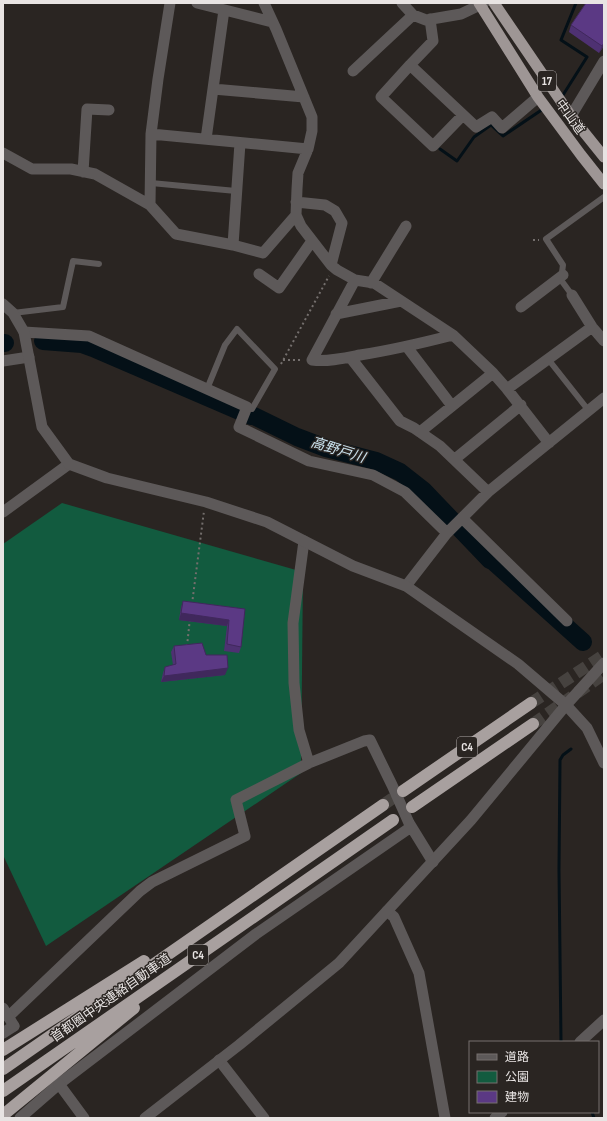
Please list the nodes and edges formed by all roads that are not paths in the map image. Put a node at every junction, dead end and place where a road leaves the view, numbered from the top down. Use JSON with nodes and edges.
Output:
{"nodes":[{"id":1,"x":170,"y":3,"type":"edge"},
{"id":2,"x":197,"y":3,"type":"edge"},
{"id":3,"x":264,"y":3,"type":"edge"},
{"id":4,"x":402,"y":3,"type":"edge"},
{"id":5,"x":494,"y":3,"type":"edge"},
{"id":6,"x":481,"y":4,"type":"edge"},
{"id":7,"x":224,"y":10,"type":"junction"},
{"id":8,"x":413,"y":15,"type":"junction"},
{"id":9,"x":430,"y":19,"type":"junction"},
{"id":10,"x":272,"y":22,"type":"junction"},
{"id":11,"x":604,"y":61,"type":"edge"},
{"id":12,"x":410,"y":65,"type":"junction"},
{"id":13,"x":353,"y":71,"type":"dead end"},
{"id":14,"x":213,"y":89,"type":"junction"},
{"id":15,"x":304,"y":97,"type":"junction"},
{"id":16,"x":538,"y":97,"type":"junction"},
{"id":17,"x":109,"y":110,"type":"dead end"},
{"id":18,"x":464,"y":116,"type":"junction"},
{"id":19,"x":570,"y":116,"type":"junction"},
{"id":20,"x":151,"y":134,"type":"junction"},
{"id":21,"x":206,"y":139,"type":"junction"},
{"id":22,"x":240,"y":142,"type":"junction"},
{"id":23,"x":308,"y":149,"type":"junction"},
{"id":24,"x":3,"y":153,"type":"edge"},
{"id":25,"x":604,"y":157,"type":"edge"},
{"id":26,"x":83,"y":172,"type":"junction"},
{"id":27,"x":151,"y":182,"type":"junction"},
{"id":28,"x":604,"y":184,"type":"edge"},
{"id":29,"x":236,"y":191,"type":"junction"},
{"id":30,"x":604,"y":197,"type":"edge"},
{"id":31,"x":296,"y":202,"type":"junction"},
{"id":32,"x":150,"y":205,"type":"junction"},
{"id":33,"x":296,"y":215,"type":"junction"},
{"id":34,"x":406,"y":226,"type":"dead end"},
{"id":35,"x":312,"y":241,"type":"junction"},
{"id":36,"x":232,"y":245,"type":"junction"},
{"id":37,"x":99,"y":264,"type":"dead end"},
{"id":38,"x":332,"y":266,"type":"junction"},
{"id":39,"x":259,"y":274,"type":"dead end"},
{"id":40,"x":562,"y":275,"type":"junction"},
{"id":41,"x":355,"y":280,"type":"junction"},
{"id":42,"x":370,"y":283,"type":"junction"},
{"id":43,"x":572,"y":295,"type":"joint"},
{"id":44,"x":401,"y":301,"type":"junction"},
{"id":45,"x":521,"y":307,"type":"dead end"},
{"id":46,"x":7,"y":310,"type":"edge"},
{"id":47,"x":336,"y":314,"type":"junction"},
{"id":48,"x":592,"y":327,"type":"junction"},
{"id":49,"x":24,"y":332,"type":"junction"},
{"id":50,"x":453,"y":335,"type":"junction"},
{"id":51,"x":604,"y":341,"type":"edge"},
{"id":52,"x":408,"y":347,"type":"junction"},
{"id":53,"x":29,"y":357,"type":"junction"},
{"id":54,"x":350,"y":357,"type":"junction"},
{"id":55,"x":548,"y":359,"type":"junction"},
{"id":56,"x":3,"y":361,"type":"edge"},
{"id":57,"x":493,"y":373,"type":"junction"},
{"id":58,"x":207,"y":389,"type":"junction"},
{"id":59,"x":508,"y":389,"type":"junction"},
{"id":60,"x":604,"y":398,"type":"edge"},
{"id":61,"x":521,"y":405,"type":"junction"},
{"id":62,"x":452,"y":406,"type":"junction"},
{"id":63,"x":248,"y":407,"type":"junction"},
{"id":64,"x":589,"y":411,"type":"junction"},
{"id":65,"x":420,"y":432,"type":"junction"},
{"id":66,"x":549,"y":443,"type":"junction"},
{"id":67,"x":455,"y":459,"type":"junction"},
{"id":68,"x":69,"y":464,"type":"junction"},
{"id":69,"x":488,"y":492,"type":"junction"},
{"id":70,"x":3,"y":512,"type":"edge"},
{"id":71,"x":462,"y":518,"type":"junction"},
{"id":72,"x":447,"y":533,"type":"junction"},
{"id":73,"x":304,"y":541,"type":"junction"},
{"id":74,"x":406,"y":586,"type":"junction"},
{"id":75,"x":567,"y":621,"type":"dead end"},
{"id":76,"x":604,"y":662,"type":"edge"},
{"id":77,"x":531,"y":703,"type":"tunnel mouth"},
{"id":78,"x":566,"y":705,"type":"junction"},
{"id":79,"x":533,"y":724,"type":"tunnel mouth"},
{"id":80,"x":309,"y":763,"type":"junction"},
{"id":81,"x":604,"y":763,"type":"edge"},
{"id":82,"x":403,"y":791,"type":"tunnel mouth"},
{"id":83,"x":383,"y":805,"type":"tunnel mouth"},
{"id":84,"x":412,"y":808,"type":"dead end"},
{"id":85,"x":393,"y":820,"type":"dead end"},
{"id":86,"x":411,"y":827,"type":"junction"},
{"id":87,"x":433,"y":862,"type":"junction"},
{"id":88,"x":237,"y":907,"type":"junction"},
{"id":89,"x":387,"y":911,"type":"junction"},
{"id":90,"x":219,"y":940,"type":"junction"},
{"id":91,"x":8,"y":1017,"type":"edge"},
{"id":92,"x":604,"y":1020,"type":"edge"},
{"id":93,"x":3,"y":1033,"type":"edge"},
{"id":94,"x":581,"y":1041,"type":"edge"},
{"id":95,"x":3,"y":1050,"type":"edge"},
{"id":96,"x":219,"y":1060,"type":"junction"},
{"id":97,"x":3,"y":1069,"type":"edge"},
{"id":98,"x":59,"y":1084,"type":"junction"},
{"id":99,"x":3,"y":1091,"type":"edge"},
{"id":100,"x":3,"y":1115,"type":"edge"},
{"id":101,"x":20,"y":1118,"type":"edge"},
{"id":102,"x":84,"y":1118,"type":"edge"},
{"id":103,"x":145,"y":1118,"type":"edge"},
{"id":104,"x":264,"y":1118,"type":"edge"},
{"id":105,"x":445,"y":1118,"type":"edge"}],
"edges":[{"from":1,"to":20,"type":"street"},
{"from":2,"to":7,"type":"street"},
{"from":3,"to":10,"type":"street"},
{"from":4,"to":8,"type":"street"},
{"from":5,"to":19,"type":"highway","name":"中山道","number":"17"},
{"from":6,"to":9,"type":"street"},
{"from":6,"to":16,"type":"highway","name":"中山道","number":"17"},
{"from":7,"to":10,"type":"street"},
{"from":7,"to":14,"type":"street"},
{"from":8,"to":9,"type":"street"},
{"from":8,"to":13,"type":"street"},
{"from":9,"to":12,"type":"street"},
{"from":10,"to":15,"type":"street"},
{"from":11,"to":19,"type":"street"},
{"from":12,"to":18,"type":"street"},
{"from":12,"to":18,"type":"street"},
{"from":14,"to":15,"type":"street"},
{"from":14,"to":21,"type":"street"},
{"from":15,"to":23,"type":"street"},
{"from":16,"to":18,"type":"street"},
{"from":16,"to":28,"type":"highway","name":"中山道","number":"17"},
{"from":17,"to":26,"type":"street"},
{"from":19,"to":25,"type":"highway","name":"中山道","number":"17"},
{"from":20,"to":21,"type":"street"},
{"from":20,"to":27,"type":"street"},
{"from":21,"to":22,"type":"street"},
{"from":22,"to":23,"type":"street"},
{"from":22,"to":29,"type":"street"},
{"from":23,"to":31,"type":"street"},
{"from":24,"to":26,"type":"street"},
{"from":26,"to":32,"type":"street"},
{"from":27,"to":29,"type":"lane"},
{"from":27,"to":32,"type":"street"},
{"from":29,"to":36,"type":"street"},
{"from":30,"to":40,"type":"lane"},
{"from":31,"to":33,"type":"street"},
{"from":31,"to":38,"type":"street"},
{"from":32,"to":36,"type":"street"},
{"from":33,"to":35,"type":"street"},
{"from":33,"to":36,"type":"street"},
{"from":34,"to":42,"type":"street"},
{"from":35,"to":38,"type":"street"},
{"from":35,"to":39,"type":"street"},
{"from":37,"to":46,"type":"lane"},
{"from":38,"to":41,"type":"street"},
{"from":40,"to":43,"type":"lane"},
{"from":40,"to":45,"type":"street"},
{"from":41,"to":42,"type":"street"},
{"from":41,"to":47,"type":"street"},
{"from":42,"to":44,"type":"street"},
{"from":43,"to":48,"type":"street"},
{"from":44,"to":47,"type":"street"},
{"from":44,"to":50,"type":"street"},
{"from":46,"to":49,"type":"street"},
{"from":47,"to":54,"type":"street"},
{"from":48,"to":51,"type":"street"},
{"from":48,"to":55,"type":"street"},
{"from":49,"to":53,"type":"street"},
{"from":49,"to":58,"type":"street"},
{"from":50,"to":52,"type":"street"},
{"from":50,"to":57,"type":"street"},
{"from":52,"to":54,"type":"street"},
{"from":52,"to":62,"type":"street"},
{"from":53,"to":56,"type":"street"},
{"from":53,"to":68,"type":"street"},
{"from":54,"to":65,"type":"street"},
{"from":55,"to":59,"type":"street"},
{"from":55,"to":64,"type":"lane"},
{"from":57,"to":59,"type":"street"},
{"from":57,"to":62,"type":"street"},
{"from":58,"to":63,"type":"street"},
{"from":58,"to":63,"type":"lane"},
{"from":59,"to":61,"type":"street"},
{"from":60,"to":64,"type":"street"},
{"from":61,"to":66,"type":"street"},
{"from":61,"to":67,"type":"street"},
{"from":62,"to":65,"type":"street"},
{"from":63,"to":72,"type":"street"},
{"from":64,"to":66,"type":"street"},
{"from":65,"to":67,"type":"street"},
{"from":66,"to":69,"type":"street"},
{"from":67,"to":69,"type":"street"},
{"from":68,"to":70,"type":"street"},
{"from":68,"to":73,"type":"street"},
{"from":69,"to":71,"type":"street"},
{"from":71,"to":72,"type":"street"},
{"from":71,"to":75,"type":"street"},
{"from":72,"to":74,"type":"street"},
{"from":73,"to":74,"type":"street"},
{"from":73,"to":80,"type":"street"},
{"from":74,"to":78,"type":"street"},
{"from":76,"to":78,"type":"street"},
{"from":77,"to":82,"type":"highway","number":"C4"},
{"from":78,"to":81,"type":"street"},
{"from":78,"to":87,"type":"street"},
{"from":79,"to":84,"type":"highway","number":"C4"},
{"from":80,"to":86,"type":"street"},
{"from":80,"to":91,"type":"street"},
{"from":83,"to":88,"type":"highway","name":"首都圏中央連絡自動車道","number":"C4"},
{"from":85,"to":90,"type":"highway","name":"首都圏中央連絡自動車道","number":"C4"},
{"from":86,"to":87,"type":"street"},
{"from":86,"to":98,"type":"street"},
{"from":87,"to":89,"type":"street"},
{"from":88,"to":95,"type":"highway"},
{"from":88,"to":97,"type":"highway","name":"首都圏中央連絡自動車道","number":"C4"},
{"from":89,"to":96,"type":"street"},
{"from":89,"to":105,"type":"street"},
{"from":90,"to":99,"type":"highway","name":"首都圏中央連絡自動車道","number":"C4"},
{"from":90,"to":100,"type":"highway"},
{"from":91,"to":93,"type":"street"},
{"from":92,"to":94,"type":"street"},
{"from":96,"to":103,"type":"street"},
{"from":96,"to":104,"type":"street"},
{"from":98,"to":101,"type":"street"},
{"from":98,"to":102,"type":"street"}]}
